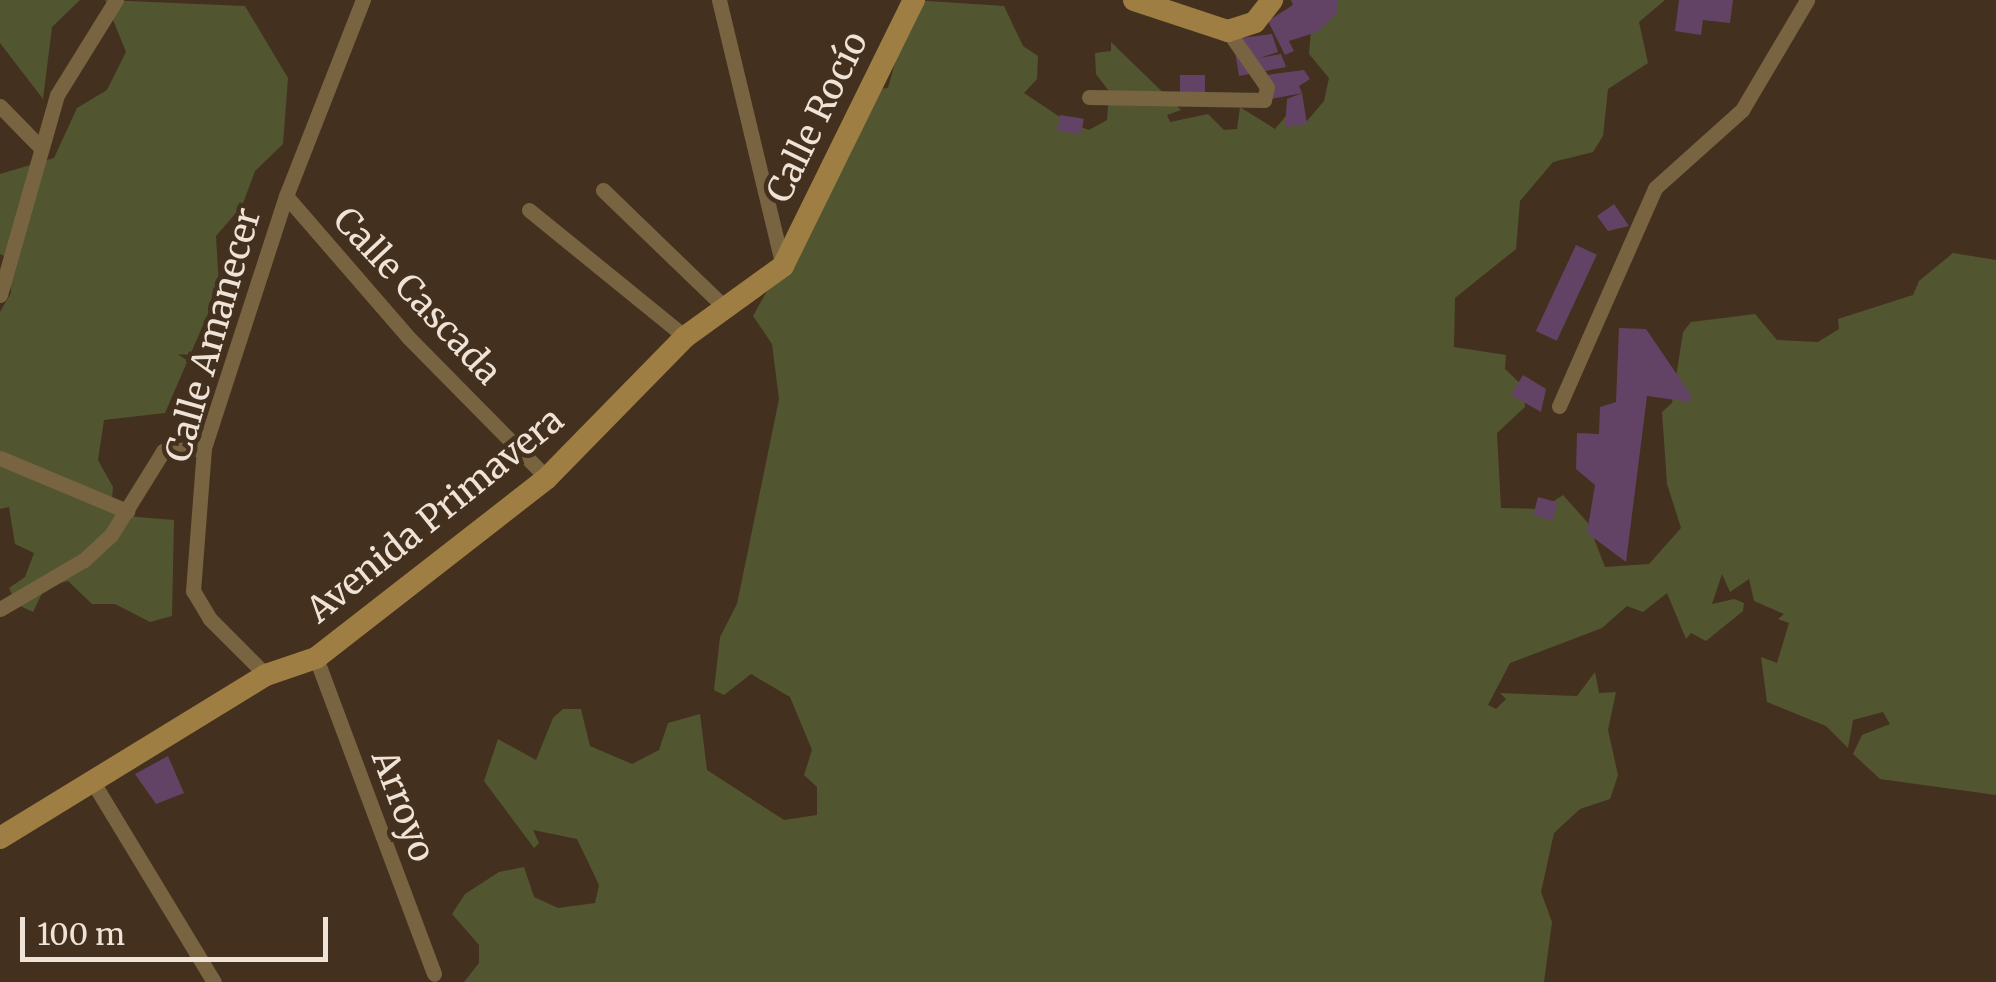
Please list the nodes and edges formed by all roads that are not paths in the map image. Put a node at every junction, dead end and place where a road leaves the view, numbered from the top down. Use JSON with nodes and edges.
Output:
{"nodes":[{"id":1,"x":116,"y":0,"type":"edge"},
{"id":2,"x":363,"y":0,"type":"edge"},
{"id":3,"x":719,"y":0,"type":"edge"},
{"id":4,"x":914,"y":0,"type":"edge"},
{"id":5,"x":1134,"y":0,"type":"edge"},
{"id":6,"x":1272,"y":0,"type":"edge"},
{"id":7,"x":1807,"y":0,"type":"edge"},
{"id":8,"x":1228,"y":30,"type":"junction"},
{"id":9,"x":1090,"y":97,"type":"dead end"},
{"id":10,"x":0,"y":106,"type":"edge"},
{"id":11,"x":40,"y":147,"type":"junction"},
{"id":12,"x":603,"y":190,"type":"dead end"},
{"id":13,"x":286,"y":196,"type":"junction"},
{"id":14,"x":529,"y":210,"type":"dead end"},
{"id":15,"x":783,"y":266,"type":"junction"},
{"id":16,"x":0,"y":294,"type":"edge"},
{"id":17,"x":724,"y":308,"type":"junction"},
{"id":18,"x":686,"y":338,"type":"junction"},
{"id":19,"x":1559,"y":406,"type":"dead end"},
{"id":20,"x":204,"y":448,"type":"junction"},
{"id":21,"x":0,"y":458,"type":"edge"},
{"id":22,"x":547,"y":478,"type":"junction"},
{"id":23,"x":127,"y":510,"type":"junction"},
{"id":24,"x":0,"y":609,"type":"edge"},
{"id":25,"x":316,"y":658,"type":"junction"},
{"id":26,"x":266,"y":675,"type":"junction"},
{"id":27,"x":91,"y":779,"type":"junction"},
{"id":28,"x":0,"y":838,"type":"edge"},
{"id":29,"x":434,"y":974,"type":"dead end"},
{"id":30,"x":214,"y":982,"type":"edge"}],
"edges":[{"from":1,"to":11,"type":"street"},
{"from":2,"to":13,"type":"street","name":"Calle Amanecer"},
{"from":3,"to":15,"type":"street"},
{"from":4,"to":15,"type":"street","name":"Calle Rocío"},
{"from":5,"to":8,"type":"street"},
{"from":6,"to":8,"type":"street"},
{"from":7,"to":19,"type":"street"},
{"from":8,"to":9,"type":"street"},
{"from":10,"to":11,"type":"street"},
{"from":11,"to":16,"type":"street"},
{"from":12,"to":17,"type":"street"},
{"from":13,"to":20,"type":"street","name":"Calle Amanecer"},
{"from":13,"to":22,"type":"street","name":"Calle Cascada"},
{"from":14,"to":18,"type":"street"},
{"from":15,"to":17,"type":"street","name":"Avenida Primavera"},
{"from":17,"to":18,"type":"street","name":"Avenida Primavera"},
{"from":18,"to":22,"type":"street","name":"Avenida Primavera"},
{"from":20,"to":23,"type":"street"},
{"from":20,"to":26,"type":"street","name":"Calle Amanecer"},
{"from":21,"to":23,"type":"street"},
{"from":22,"to":25,"type":"street","name":"Avenida Primavera"},
{"from":23,"to":24,"type":"street"},
{"from":25,"to":26,"type":"street","name":"Avenida Primavera"},
{"from":25,"to":29,"type":"street","name":"Arroyo"},
{"from":26,"to":27,"type":"street","name":"Avenida Primavera"},
{"from":27,"to":28,"type":"street","name":"Avenida Primavera"},
{"from":27,"to":30,"type":"street"}]}
